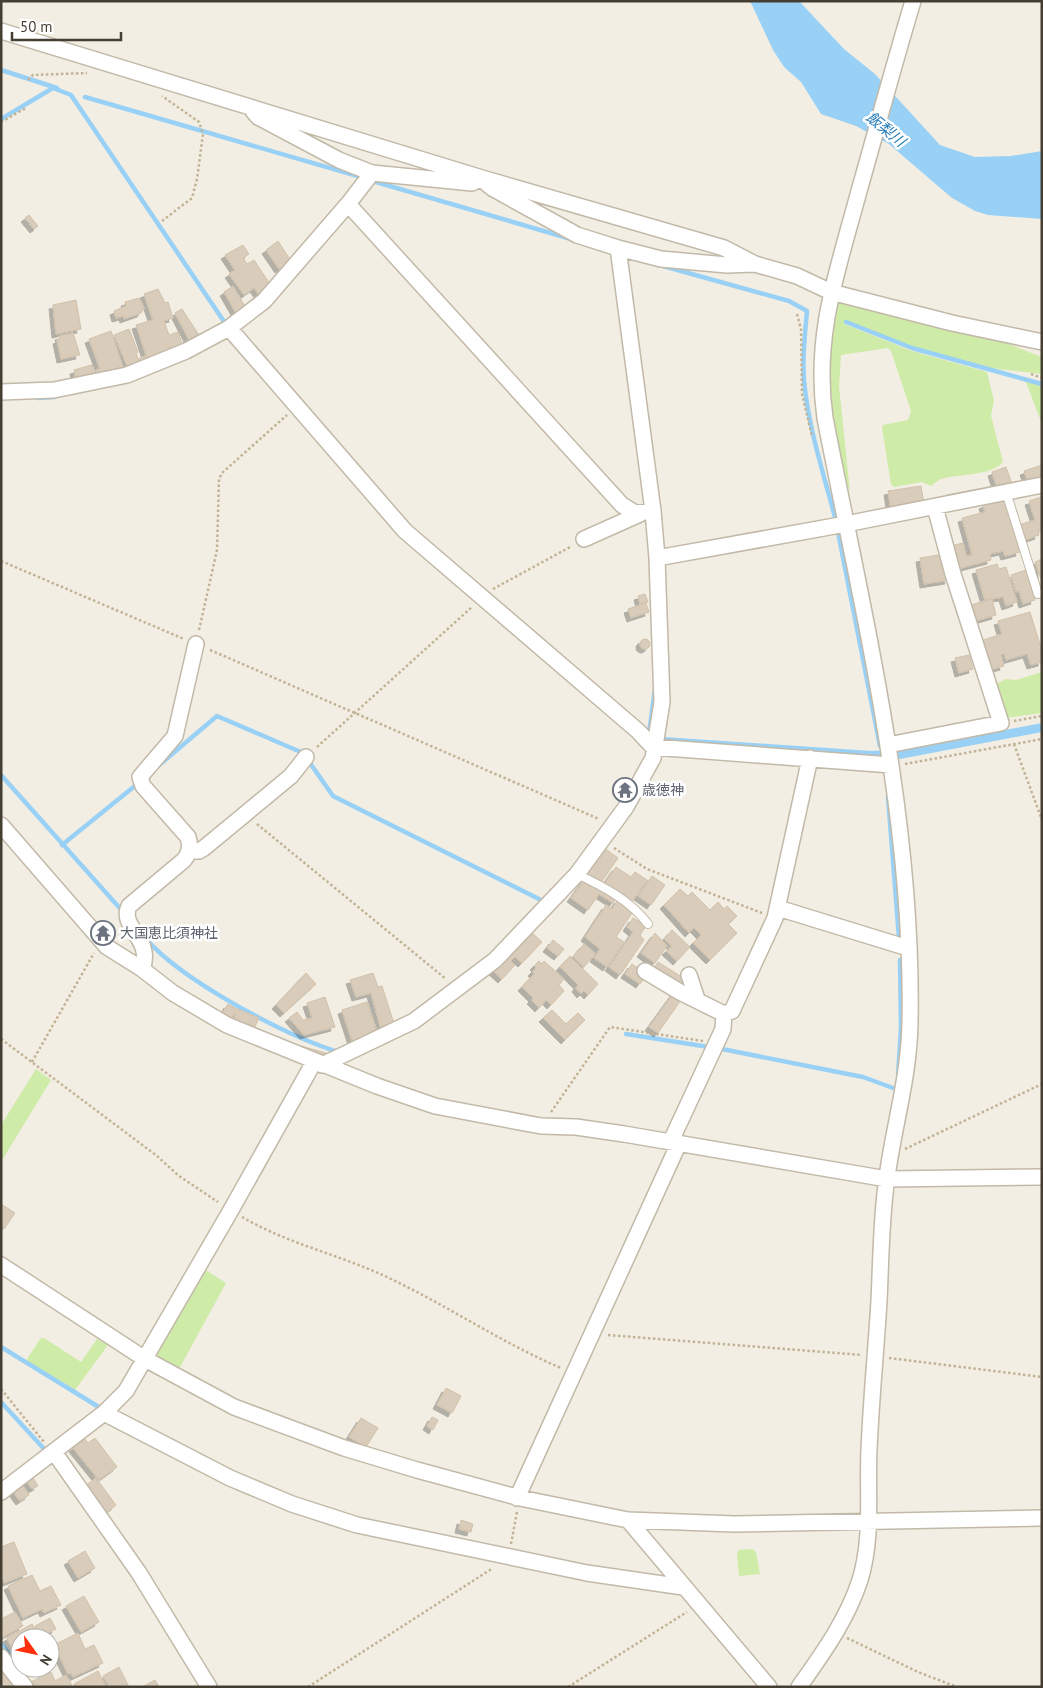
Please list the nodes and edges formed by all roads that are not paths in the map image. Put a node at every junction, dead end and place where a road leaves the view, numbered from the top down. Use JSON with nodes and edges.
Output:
{"nodes":[{"id":1,"x":913,"y":1,"type":"edge"},
{"id":2,"x":1,"y":30,"type":"edge"},
{"id":3,"x":248,"y":105,"type":"junction"},
{"id":4,"x":372,"y":173,"type":"junction"},
{"id":5,"x":482,"y":178,"type":"junction"},
{"id":6,"x":348,"y":204,"type":"junction"},
{"id":7,"x":618,"y":248,"type":"junction"},
{"id":8,"x":755,"y":264,"type":"junction"},
{"id":9,"x":831,"y":292,"type":"junction"},
{"id":10,"x":229,"y":328,"type":"junction"},
{"id":11,"x":1001,"y":332,"type":"junction"},
{"id":12,"x":1042,"y":342,"type":"edge"},
{"id":13,"x":1042,"y":354,"type":"edge"},
{"id":14,"x":1,"y":392,"type":"edge"},
{"id":15,"x":1042,"y":485,"type":"edge"},
{"id":16,"x":1006,"y":492,"type":"junction"},
{"id":17,"x":936,"y":507,"type":"junction"},
{"id":18,"x":646,"y":512,"type":"junction"},
{"id":19,"x":846,"y":524,"type":"junction"},
{"id":20,"x":584,"y":539,"type":"road end"},
{"id":21,"x":657,"y":558,"type":"junction"},
{"id":22,"x":1038,"y":594,"type":"dead end"},
{"id":23,"x":196,"y":644,"type":"road end"},
{"id":24,"x":652,"y":746,"type":"junction"},
{"id":25,"x":890,"y":755,"type":"junction"},
{"id":26,"x":306,"y":757,"type":"road end"},
{"id":27,"x":810,"y":758,"type":"junction"},
{"id":28,"x":1,"y":825,"type":"edge"},
{"id":29,"x":189,"y":851,"type":"junction"},
{"id":30,"x":577,"y":874,"type":"junction"},
{"id":31,"x":777,"y":913,"type":"junction"},
{"id":32,"x":648,"y":924,"type":"dead end"},
{"id":33,"x":908,"y":948,"type":"junction"},
{"id":34,"x":142,"y":969,"type":"junction"},
{"id":35,"x":645,"y":971,"type":"dead end"},
{"id":36,"x":689,"y":975,"type":"dead end"},
{"id":37,"x":696,"y":999,"type":"junction"},
{"id":38,"x":724,"y":1014,"type":"junction"},
{"id":39,"x":318,"y":1064,"type":"junction"},
{"id":40,"x":675,"y":1142,"type":"junction"},
{"id":41,"x":1042,"y":1177,"type":"edge"},
{"id":42,"x":886,"y":1179,"type":"junction"},
{"id":43,"x":1,"y":1265,"type":"edge"},
{"id":44,"x":144,"y":1359,"type":"junction"},
{"id":45,"x":104,"y":1413,"type":"junction"},
{"id":46,"x":54,"y":1452,"type":"junction"},
{"id":47,"x":1,"y":1492,"type":"edge"},
{"id":48,"x":518,"y":1498,"type":"junction"},
{"id":49,"x":1042,"y":1518,"type":"edge"},
{"id":50,"x":628,"y":1520,"type":"junction"},
{"id":51,"x":868,"y":1522,"type":"junction"},
{"id":52,"x":683,"y":1587,"type":"junction"},
{"id":53,"x":1,"y":1656,"type":"edge"},
{"id":54,"x":25,"y":1687,"type":"edge"},
{"id":55,"x":209,"y":1687,"type":"edge"},
{"id":56,"x":769,"y":1687,"type":"edge"},
{"id":57,"x":799,"y":1687,"type":"edge"}],
"edges":[{"from":1,"to":9,"type":"street"},
{"from":2,"to":3,"type":"street"},
{"from":3,"to":4,"type":"street"},
{"from":3,"to":5,"type":"street"},
{"from":4,"to":5,"type":"street"},
{"from":4,"to":6,"type":"street"},
{"from":5,"to":7,"type":"street"},
{"from":5,"to":8,"type":"street"},
{"from":6,"to":10,"type":"street"},
{"from":6,"to":18,"type":"street"},
{"from":7,"to":8,"type":"street"},
{"from":7,"to":18,"type":"street"},
{"from":8,"to":9,"type":"street"},
{"from":9,"to":11,"type":"street"},
{"from":9,"to":19,"type":"street"},
{"from":10,"to":14,"type":"street"},
{"from":10,"to":24,"type":"street"},
{"from":11,"to":12,"type":"street"},
{"from":11,"to":13,"type":"street"},
{"from":15,"to":16,"type":"street"},
{"from":16,"to":17,"type":"street"},
{"from":16,"to":22,"type":"lane"},
{"from":17,"to":19,"type":"street"},
{"from":17,"to":25,"type":"street"},
{"from":18,"to":20,"type":"street"},
{"from":18,"to":21,"type":"street"},
{"from":19,"to":21,"type":"street"},
{"from":19,"to":25,"type":"street"},
{"from":21,"to":24,"type":"street"},
{"from":23,"to":29,"type":"street"},
{"from":24,"to":27,"type":"street"},
{"from":24,"to":30,"type":"street"},
{"from":25,"to":27,"type":"street"},
{"from":25,"to":33,"type":"street"},
{"from":26,"to":29,"type":"street"},
{"from":27,"to":31,"type":"street"},
{"from":28,"to":34,"type":"street"},
{"from":29,"to":34,"type":"street"},
{"from":30,"to":32,"type":"lane"},
{"from":30,"to":39,"type":"street"},
{"from":31,"to":33,"type":"street"},
{"from":31,"to":38,"type":"street"},
{"from":33,"to":42,"type":"street"},
{"from":34,"to":39,"type":"street"},
{"from":35,"to":37,"type":"street"},
{"from":36,"to":37,"type":"street"},
{"from":37,"to":38,"type":"street"},
{"from":38,"to":40,"type":"street"},
{"from":39,"to":40,"type":"street"},
{"from":39,"to":44,"type":"street"},
{"from":40,"to":42,"type":"street"},
{"from":40,"to":48,"type":"street"},
{"from":41,"to":42,"type":"street"},
{"from":42,"to":51,"type":"street"},
{"from":43,"to":44,"type":"street"},
{"from":44,"to":45,"type":"street"},
{"from":44,"to":48,"type":"street"},
{"from":45,"to":46,"type":"street"},
{"from":45,"to":52,"type":"street"},
{"from":46,"to":47,"type":"street"},
{"from":46,"to":55,"type":"street"},
{"from":48,"to":50,"type":"street"},
{"from":49,"to":51,"type":"street"},
{"from":50,"to":51,"type":"street"},
{"from":50,"to":52,"type":"street"},
{"from":51,"to":57,"type":"street"},
{"from":52,"to":56,"type":"street"},
{"from":53,"to":54,"type":"street"}]}
